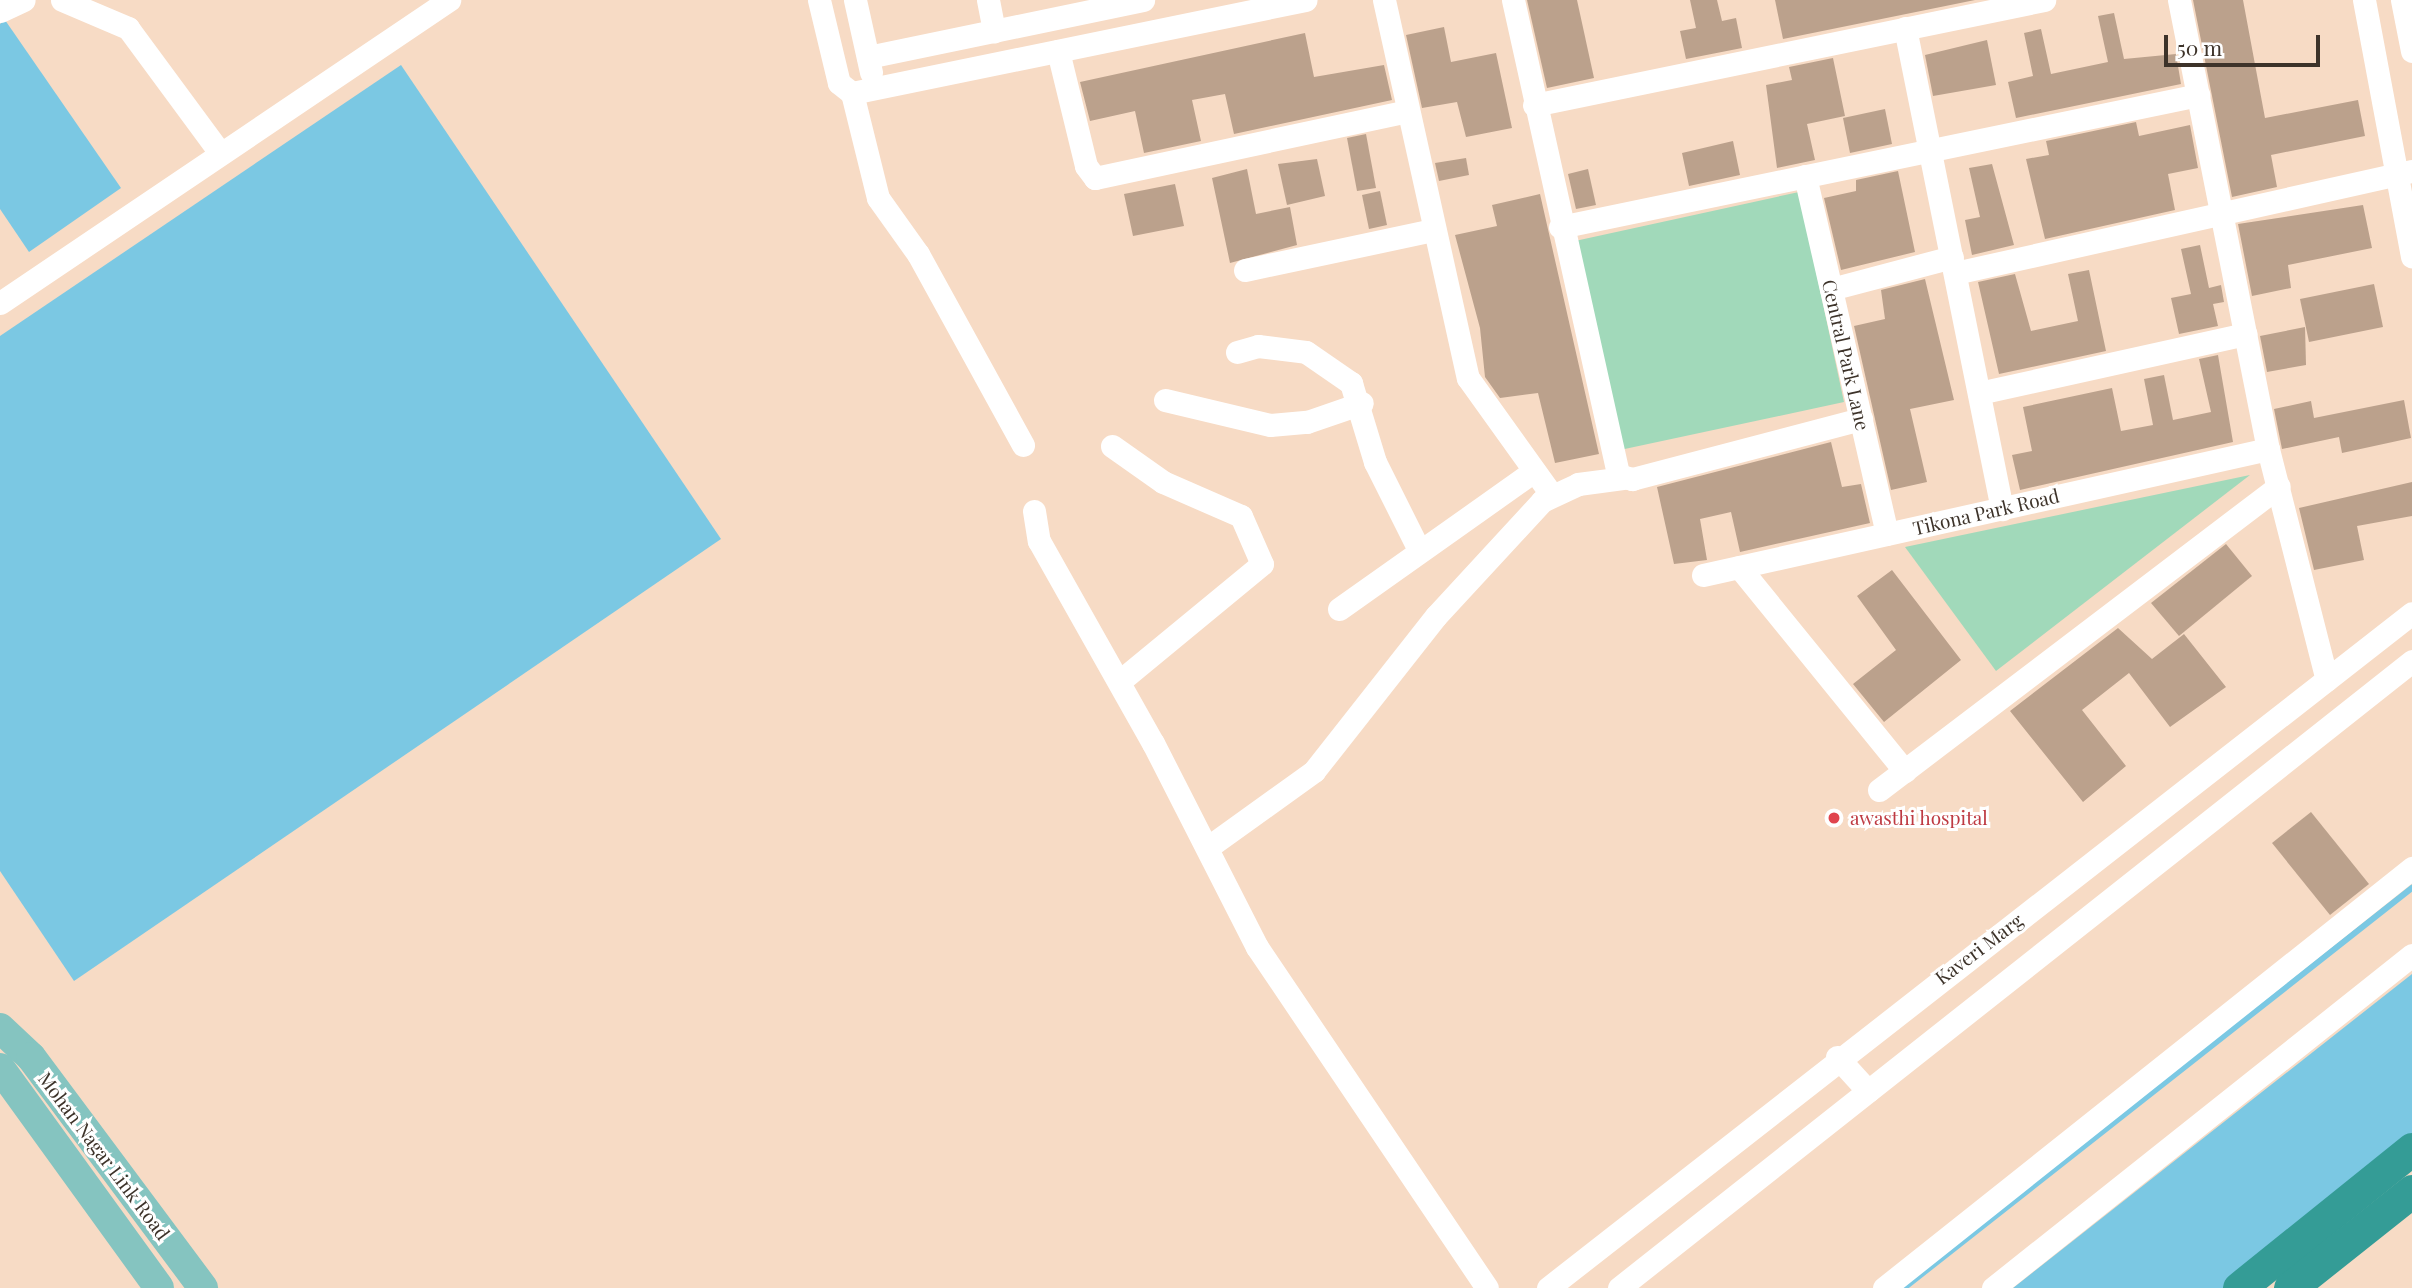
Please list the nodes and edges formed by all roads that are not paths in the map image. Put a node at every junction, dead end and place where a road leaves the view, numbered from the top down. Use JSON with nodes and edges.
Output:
{"nodes":[{"id":1,"x":24,"y":0,"type":"edge"},
{"id":2,"x":62,"y":0,"type":"edge"},
{"id":3,"x":449,"y":0,"type":"edge"},
{"id":4,"x":819,"y":0,"type":"edge"},
{"id":5,"x":855,"y":0,"type":"edge"},
{"id":6,"x":988,"y":0,"type":"edge"},
{"id":7,"x":1143,"y":0,"type":"edge"},
{"id":8,"x":1306,"y":0,"type":"edge"},
{"id":9,"x":1384,"y":0,"type":"edge"},
{"id":10,"x":1513,"y":0,"type":"edge"},
{"id":11,"x":2044,"y":0,"type":"edge"},
{"id":12,"x":2179,"y":0,"type":"edge"},
{"id":13,"x":2364,"y":0,"type":"edge"},
{"id":14,"x":2402,"y":0,"type":"edge"},
{"id":15,"x":0,"y":11,"type":"edge"},
{"id":16,"x":1905,"y":29,"type":"junction"},
{"id":17,"x":994,"y":31,"type":"junction"},
{"id":18,"x":1058,"y":51,"type":"junction"},
{"id":19,"x":2412,"y":51,"type":"edge"},
{"id":20,"x":868,"y":57,"type":"junction"},
{"id":21,"x":845,"y":88,"type":"junction"},
{"id":22,"x":875,"y":88,"type":"junction"},
{"id":23,"x":2198,"y":95,"type":"junction"},
{"id":24,"x":1534,"y":105,"type":"junction"},
{"id":25,"x":1408,"y":111,"type":"junction"},
{"id":26,"x":1930,"y":151,"type":"junction"},
{"id":27,"x":220,"y":153,"type":"junction"},
{"id":28,"x":2404,"y":172,"type":"edge"},
{"id":29,"x":1805,"y":176,"type":"junction"},
{"id":30,"x":2222,"y":215,"type":"junction"},
{"id":31,"x":1560,"y":227,"type":"junction"},
{"id":32,"x":1433,"y":230,"type":"junction"},
{"id":33,"x":2412,"y":257,"type":"edge"},
{"id":34,"x":1953,"y":265,"type":"junction"},
{"id":35,"x":1245,"y":270,"type":"dead end"},
{"id":36,"x":1831,"y":289,"type":"junction"},
{"id":37,"x":0,"y":303,"type":"edge"},
{"id":38,"x":2246,"y":334,"type":"junction"},
{"id":39,"x":1237,"y":352,"type":"dead end"},
{"id":40,"x":1979,"y":393,"type":"junction"},
{"id":41,"x":1165,"y":400,"type":"dead end"},
{"id":42,"x":1362,"y":403,"type":"junction"},
{"id":43,"x":1861,"y":419,"type":"junction"},
{"id":44,"x":1023,"y":445,"type":"dead end"},
{"id":45,"x":1112,"y":446,"type":"dead end"},
{"id":46,"x":2268,"y":449,"type":"junction"},
{"id":47,"x":1534,"y":471,"type":"junction"},
{"id":48,"x":1623,"y":478,"type":"junction"},
{"id":49,"x":2279,"y":486,"type":"junction"},
{"id":50,"x":1552,"y":495,"type":"junction"},
{"id":51,"x":2002,"y":509,"type":"junction"},
{"id":52,"x":1034,"y":511,"type":"dead end"},
{"id":53,"x":1887,"y":534,"type":"junction"},
{"id":54,"x":1419,"y":550,"type":"junction"},
{"id":55,"x":1739,"y":567,"type":"junction"},
{"id":56,"x":1703,"y":575,"type":"dead end"},
{"id":57,"x":1339,"y":609,"type":"dead end"},
{"id":58,"x":2412,"y":613,"type":"edge"},
{"id":59,"x":2412,"y":661,"type":"edge"},
{"id":60,"x":2327,"y":680,"type":"junction"},
{"id":61,"x":1119,"y":681,"type":"junction"},
{"id":62,"x":1905,"y":771,"type":"junction"},
{"id":63,"x":1879,"y":790,"type":"dead end"},
{"id":64,"x":1207,"y":848,"type":"junction"},
{"id":65,"x":2412,"y":868,"type":"edge"},
{"id":66,"x":2412,"y":955,"type":"edge"},
{"id":67,"x":0,"y":1028,"type":"edge"},
{"id":68,"x":1837,"y":1057,"type":"junction"},
{"id":69,"x":0,"y":1069,"type":"edge"},
{"id":70,"x":1868,"y":1091,"type":"junction"},
{"id":71,"x":2412,"y":1149,"type":"edge"},
{"id":72,"x":2412,"y":1191,"type":"edge"},
{"id":73,"x":159,"y":1288,"type":"edge"},
{"id":74,"x":203,"y":1288,"type":"edge"},
{"id":75,"x":1487,"y":1288,"type":"edge"},
{"id":76,"x":1548,"y":1288,"type":"edge"},
{"id":77,"x":1619,"y":1288,"type":"edge"},
{"id":78,"x":1884,"y":1288,"type":"edge"},
{"id":79,"x":1993,"y":1288,"type":"edge"},
{"id":80,"x":2239,"y":1288,"type":"edge"},
{"id":81,"x":2290,"y":1288,"type":"edge"}],
"edges":[{"from":1,"to":15,"type":"street"},
{"from":2,"to":27,"type":"street"},
{"from":3,"to":27,"type":"street"},
{"from":4,"to":21,"type":"street"},
{"from":5,"to":20,"type":"street"},
{"from":6,"to":17,"type":"street"},
{"from":7,"to":17,"type":"street"},
{"from":8,"to":18,"type":"street"},
{"from":9,"to":25,"type":"street"},
{"from":10,"to":24,"type":"street"},
{"from":11,"to":16,"type":"street"},
{"from":12,"to":23,"type":"street"},
{"from":13,"to":28,"type":"street"},
{"from":14,"to":19,"type":"street"},
{"from":16,"to":24,"type":"street"},
{"from":16,"to":26,"type":"street"},
{"from":17,"to":20,"type":"street"},
{"from":18,"to":22,"type":"street"},
{"from":18,"to":25,"type":"street"},
{"from":20,"to":22,"type":"street"},
{"from":21,"to":22,"type":"street"},
{"from":21,"to":44,"type":"street"},
{"from":23,"to":26,"type":"street"},
{"from":23,"to":30,"type":"street"},
{"from":24,"to":31,"type":"street"},
{"from":25,"to":32,"type":"street"},
{"from":26,"to":29,"type":"street"},
{"from":26,"to":34,"type":"street"},
{"from":27,"to":37,"type":"street"},
{"from":28,"to":30,"type":"street"},
{"from":28,"to":33,"type":"street"},
{"from":29,"to":31,"type":"street"},
{"from":29,"to":36,"type":"street","name":"Central Park Lane"},
{"from":30,"to":34,"type":"street"},
{"from":30,"to":38,"type":"street"},
{"from":31,"to":48,"type":"street"},
{"from":32,"to":35,"type":"street"},
{"from":32,"to":47,"type":"street"},
{"from":34,"to":36,"type":"street"},
{"from":34,"to":40,"type":"street"},
{"from":36,"to":43,"type":"street","name":"Central Park Lane"},
{"from":38,"to":40,"type":"street"},
{"from":38,"to":46,"type":"street"},
{"from":39,"to":42,"type":"street"},
{"from":40,"to":51,"type":"street"},
{"from":41,"to":42,"type":"street"},
{"from":42,"to":54,"type":"street"},
{"from":43,"to":48,"type":"street"},
{"from":43,"to":53,"type":"street","name":"Central Park Lane"},
{"from":45,"to":61,"type":"street"},
{"from":46,"to":49,"type":"street"},
{"from":46,"to":51,"type":"street","name":"Tikona Park Road"},
{"from":47,"to":50,"type":"street"},
{"from":47,"to":54,"type":"street"},
{"from":48,"to":50,"type":"street"},
{"from":49,"to":60,"type":"street"},
{"from":49,"to":62,"type":"street"},
{"from":50,"to":64,"type":"street"},
{"from":51,"to":53,"type":"street","name":"Tikona Park Road"},
{"from":52,"to":61,"type":"street"},
{"from":53,"to":55,"type":"street","name":"Tikona Park Road"},
{"from":54,"to":57,"type":"street"},
{"from":55,"to":56,"type":"street","name":"Tikona Park Road"},
{"from":55,"to":62,"type":"street"},
{"from":58,"to":60,"type":"street","name":"Kaveri Marg"},
{"from":59,"to":70,"type":"street"},
{"from":60,"to":68,"type":"street","name":"Kaveri Marg"},
{"from":61,"to":64,"type":"street"},
{"from":62,"to":63,"type":"street"},
{"from":64,"to":75,"type":"street"},
{"from":65,"to":78,"type":"street"},
{"from":66,"to":79,"type":"street"},
{"from":67,"to":74,"type":"main road","name":"Mohan Nagar Link Road"},
{"from":68,"to":70,"type":"street"},
{"from":68,"to":76,"type":"street","name":"Kaveri Marg"},
{"from":69,"to":73,"type":"main road","name":"Mohan Nagar Link Road"},
{"from":70,"to":77,"type":"street"},
{"from":71,"to":80,"type":"highway"},
{"from":72,"to":81,"type":"highway"}]}
